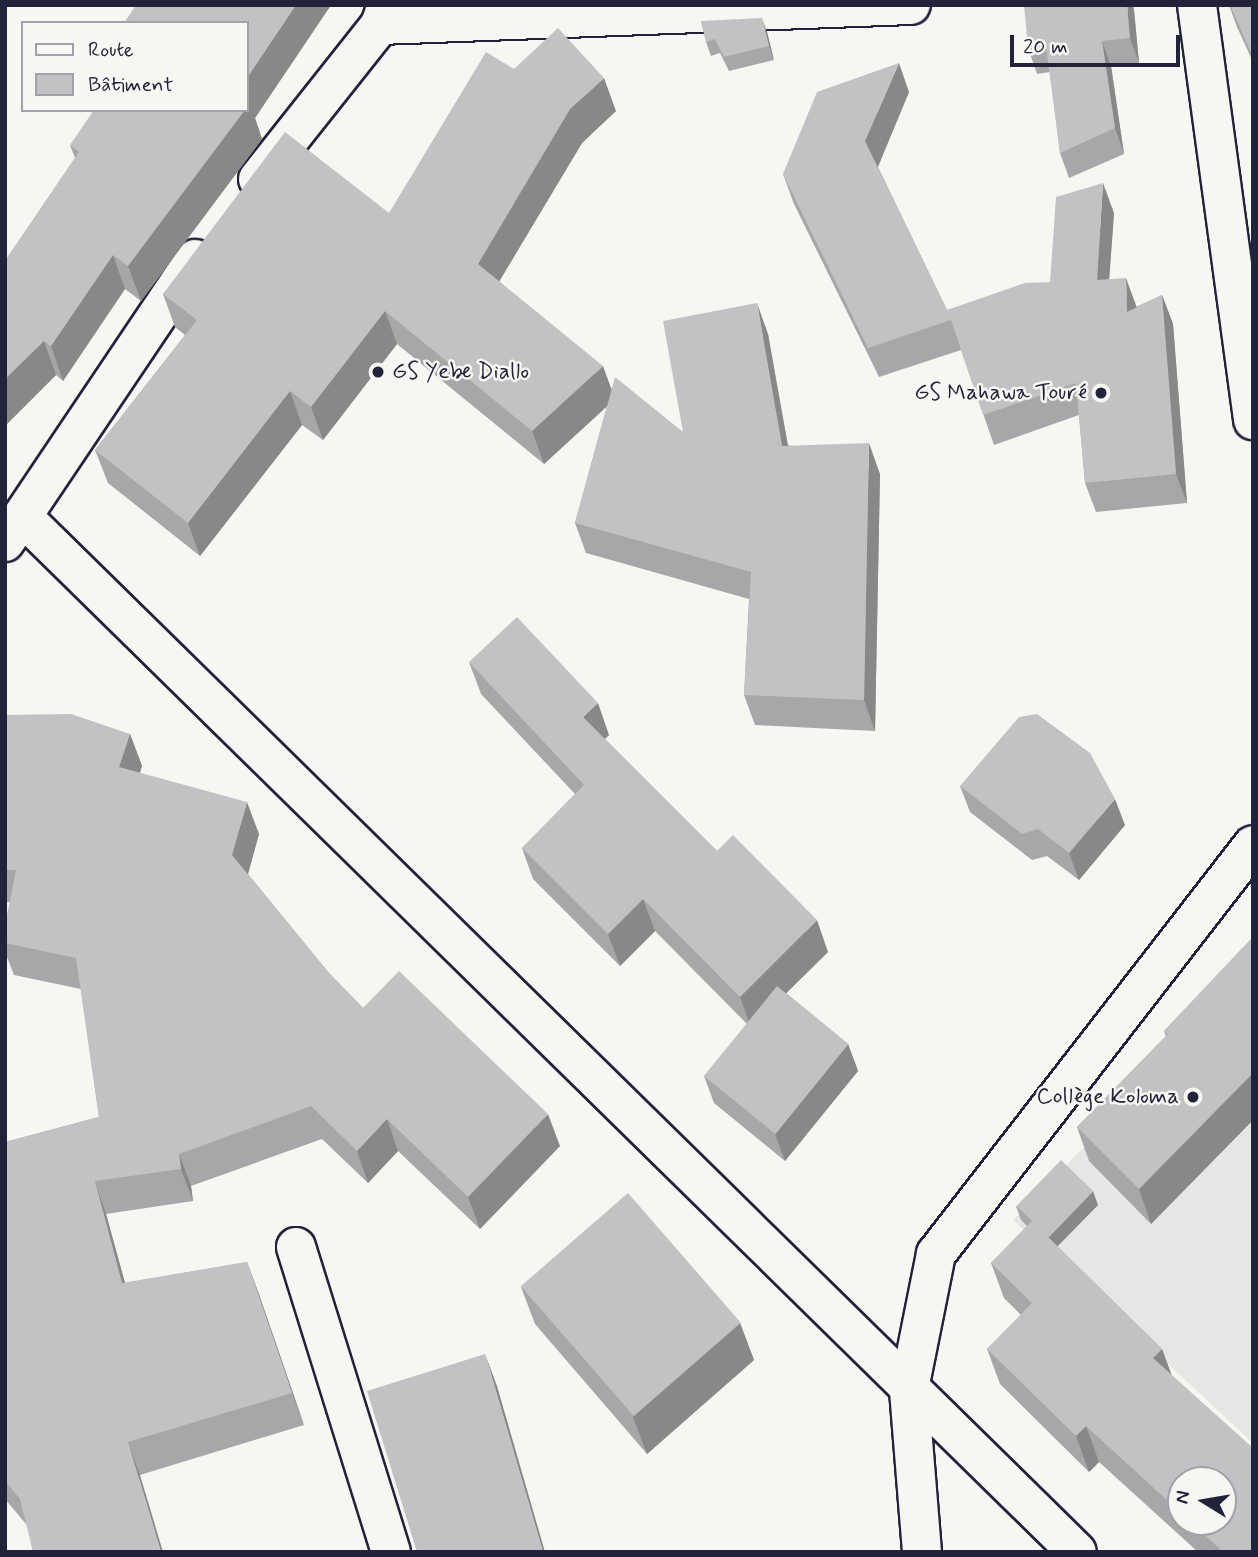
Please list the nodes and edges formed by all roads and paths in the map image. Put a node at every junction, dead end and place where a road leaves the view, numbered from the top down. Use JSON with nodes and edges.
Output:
{"nodes":[{"id":1,"x":911,"y":5,"type":"edge"},
{"id":2,"x":1197,"y":5,"type":"edge"},
{"id":3,"x":383,"y":15,"type":"edge"},
{"id":4,"x":1253,"y":420,"type":"edge"},
{"id":5,"x":15,"y":531,"type":"edge"},
{"id":6,"x":1253,"y":845,"type":"edge"},
{"id":7,"x":296,"y":1247,"type":"dead end"},
{"id":8,"x":909,"y":1389,"type":"junction"},
{"id":9,"x":391,"y":1552,"type":"edge"},
{"id":10,"x":922,"y":1552,"type":"edge"},
{"id":11,"x":1077,"y":1552,"type":"edge"}],
"edges":[{"from":1,"to":3,"type":"street"},
{"from":2,"to":4,"type":"street"},
{"from":3,"to":5,"type":"street"},
{"from":5,"to":8,"type":"street"},
{"from":6,"to":8,"type":"street"},
{"from":7,"to":9,"type":"street"},
{"from":8,"to":10,"type":"street"},
{"from":8,"to":11,"type":"street"}]}
